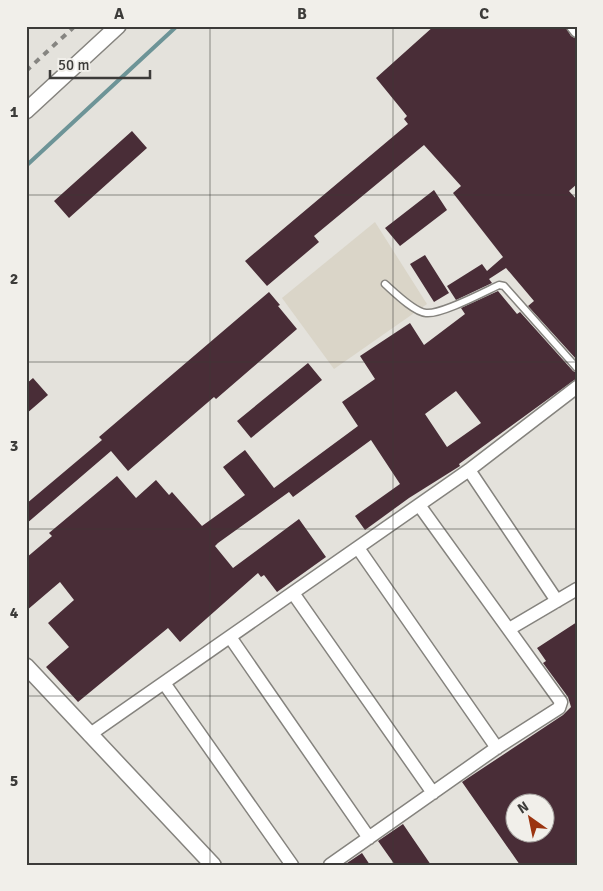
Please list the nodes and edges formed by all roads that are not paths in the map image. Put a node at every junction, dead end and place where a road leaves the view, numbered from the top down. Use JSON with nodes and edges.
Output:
{"nodes":[{"id":1,"x":118,"y":26,"type":"edge"},
{"id":2,"x":573,"y":26,"type":"edge"},
{"id":3,"x":577,"y":31,"type":"edge"},
{"id":4,"x":26,"y":110,"type":"edge"},
{"id":5,"x":385,"y":284,"type":"dead end"},
{"id":6,"x":577,"y":368,"type":"edge"},
{"id":7,"x":577,"y":387,"type":"edge"},
{"id":8,"x":469,"y":470,"type":"junction"},
{"id":9,"x":419,"y":505,"type":"junction"},
{"id":10,"x":358,"y":548,"type":"junction"},
{"id":11,"x":577,"y":589,"type":"edge"},
{"id":12,"x":293,"y":593,"type":"junction"},
{"id":13,"x":557,"y":601,"type":"junction"},
{"id":14,"x":509,"y":630,"type":"junction"},
{"id":15,"x":230,"y":637,"type":"junction"},
{"id":16,"x":26,"y":666,"type":"edge"},
{"id":17,"x":164,"y":683,"type":"junction"},
{"id":18,"x":89,"y":735,"type":"junction"},
{"id":19,"x":497,"y":748,"type":"junction"},
{"id":20,"x":433,"y":794,"type":"junction"},
{"id":21,"x":369,"y":838,"type":"junction"},
{"id":22,"x":213,"y":865,"type":"edge"},
{"id":23,"x":292,"y":865,"type":"edge"},
{"id":24,"x":330,"y":865,"type":"edge"}],
"edges":[{"from":1,"to":4,"type":"street"},
{"from":2,"to":3,"type":"street"},
{"from":5,"to":6,"type":"lane"},
{"from":7,"to":8,"type":"street"},
{"from":8,"to":9,"type":"street"},
{"from":8,"to":13,"type":"street"},
{"from":9,"to":10,"type":"street"},
{"from":9,"to":14,"type":"street"},
{"from":10,"to":12,"type":"street"},
{"from":10,"to":19,"type":"street"},
{"from":11,"to":13,"type":"street"},
{"from":12,"to":15,"type":"street"},
{"from":12,"to":20,"type":"street"},
{"from":13,"to":14,"type":"street"},
{"from":14,"to":19,"type":"street"},
{"from":15,"to":17,"type":"street"},
{"from":15,"to":21,"type":"street"},
{"from":16,"to":18,"type":"street"},
{"from":17,"to":18,"type":"street"},
{"from":17,"to":23,"type":"street"},
{"from":18,"to":22,"type":"street"},
{"from":19,"to":20,"type":"street"},
{"from":20,"to":21,"type":"street"},
{"from":21,"to":24,"type":"street"}]}
